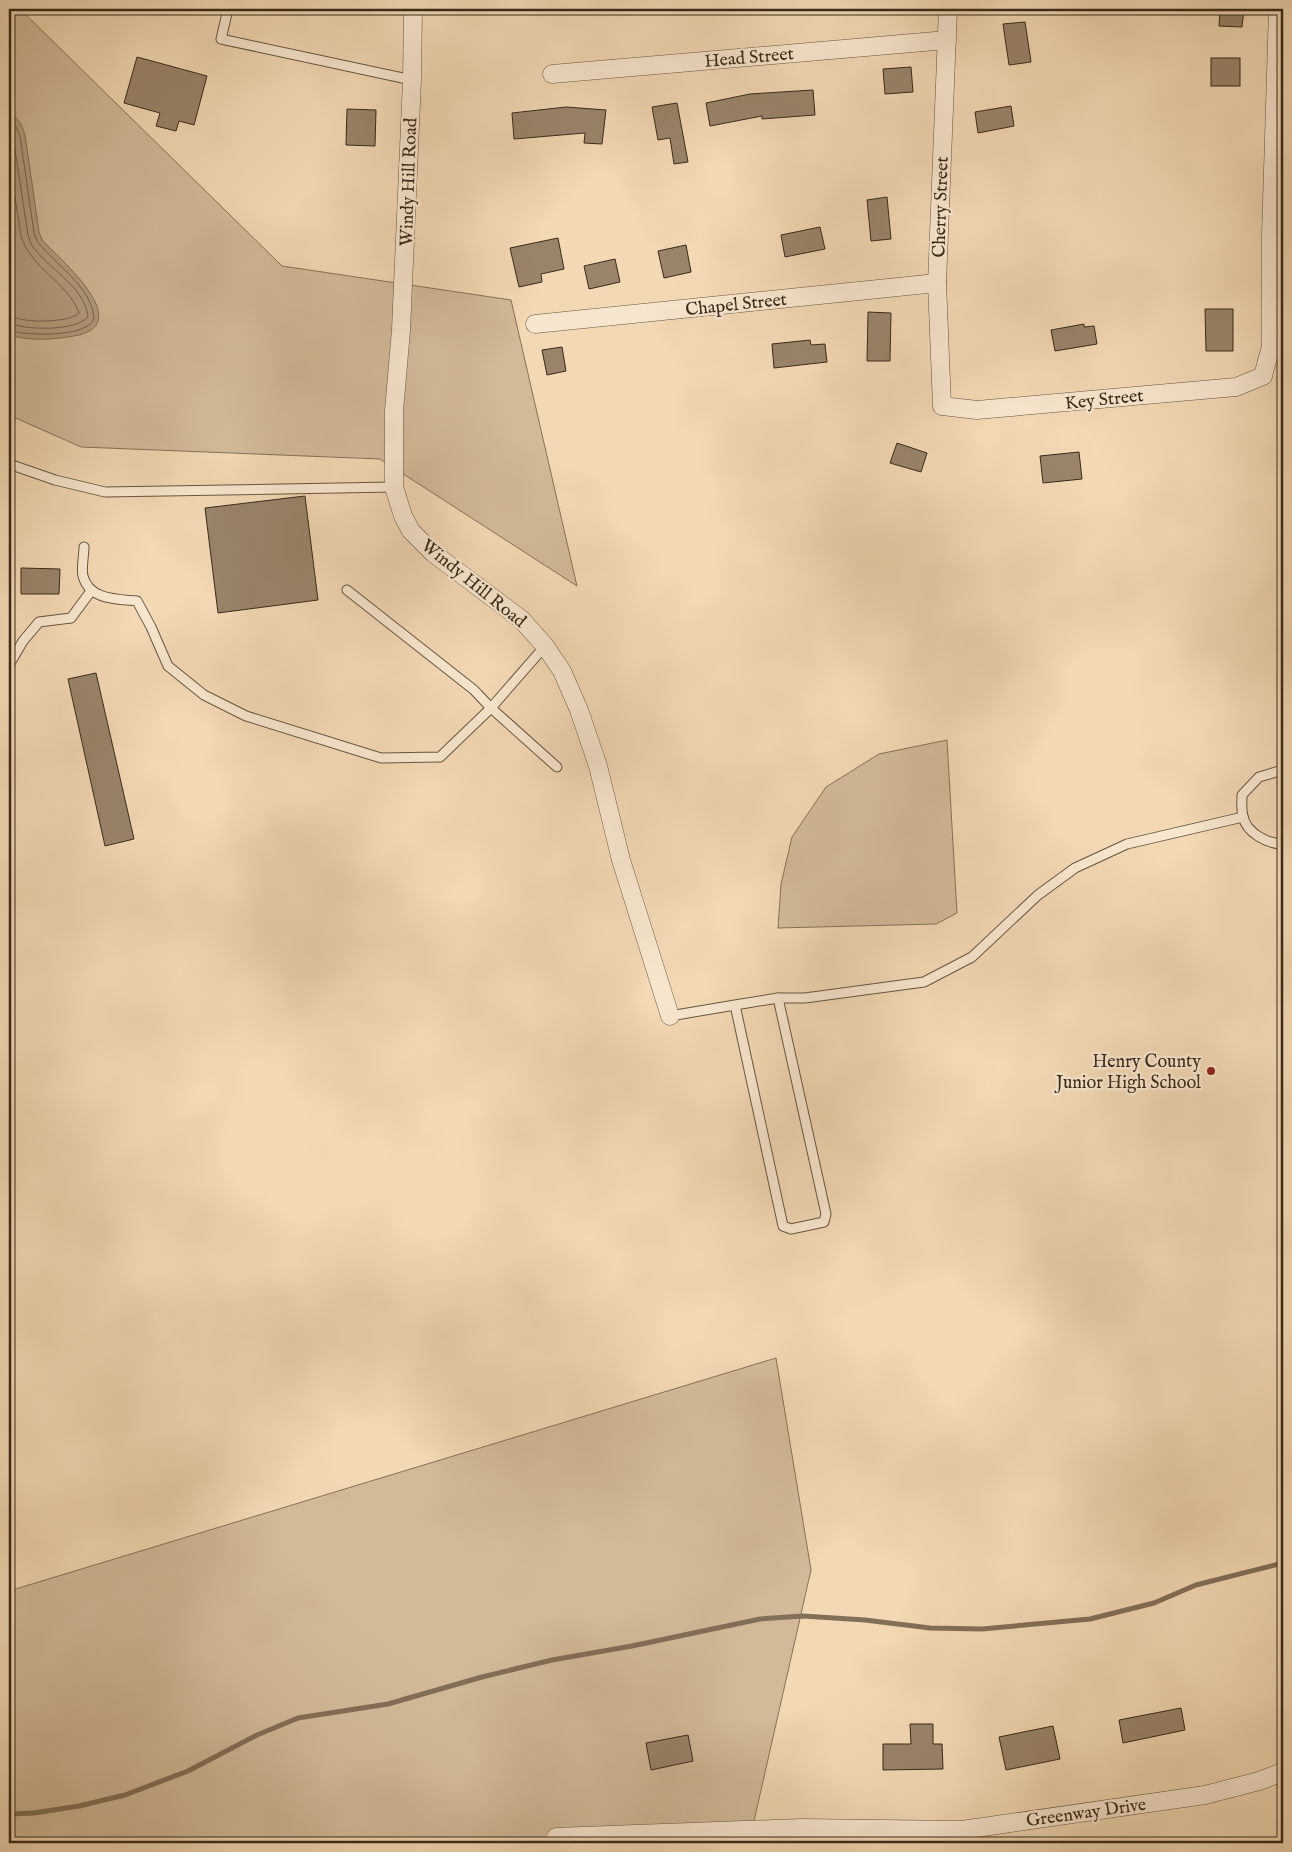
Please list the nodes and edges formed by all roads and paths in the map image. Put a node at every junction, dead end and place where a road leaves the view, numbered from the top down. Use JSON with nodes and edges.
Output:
{"nodes":[{"id":1,"x":228,"y":9,"type":"edge"},
{"id":2,"x":413,"y":9,"type":"edge"},
{"id":3,"x":948,"y":9,"type":"edge"},
{"id":4,"x":1278,"y":9,"type":"edge"},
{"id":5,"x":947,"y":40,"type":"junction"},
{"id":6,"x":552,"y":74,"type":"dead end"},
{"id":7,"x":412,"y":80,"type":"junction"},
{"id":8,"x":937,"y":283,"type":"junction"},
{"id":9,"x":534,"y":324,"type":"dead end"},
{"id":10,"x":942,"y":406,"type":"joint"},
{"id":11,"x":9,"y":464,"type":"edge"},
{"id":12,"x":394,"y":487,"type":"junction"},
{"id":13,"x":84,"y":547,"type":"dead end"},
{"id":14,"x":348,"y":590,"type":"dead end"},
{"id":15,"x":91,"y":591,"type":"junction"},
{"id":16,"x":545,"y":646,"type":"junction"},
{"id":17,"x":9,"y":665,"type":"edge"},
{"id":18,"x":491,"y":708,"type":"junction"},
{"id":19,"x":556,"y":767,"type":"dead end"},
{"id":20,"x":1283,"y":770,"type":"edge"},
{"id":21,"x":1242,"y":817,"type":"junction"},
{"id":22,"x":1283,"y":844,"type":"edge"},
{"id":23,"x":778,"y":998,"type":"junction"},
{"id":24,"x":735,"y":1005,"type":"junction"},
{"id":25,"x":670,"y":1016,"type":"joint"},
{"id":26,"x":1283,"y":1772,"type":"edge"},
{"id":27,"x":556,"y":1836,"type":"dead end"}],
"edges":[{"from":1,"to":7,"type":"lane"},
{"from":2,"to":7,"type":"street","name":"Windy Hill Road"},
{"from":3,"to":5,"type":"street","name":"Cherry Street"},
{"from":4,"to":10,"type":"street","name":"Key Street"},
{"from":5,"to":6,"type":"street","name":"Head Street"},
{"from":5,"to":8,"type":"street","name":"Cherry Street"},
{"from":7,"to":12,"type":"street","name":"Windy Hill Road"},
{"from":8,"to":9,"type":"street","name":"Chapel Street"},
{"from":8,"to":10,"type":"street","name":"Cherry Street"},
{"from":11,"to":12,"type":"lane"},
{"from":12,"to":16,"type":"street","name":"Windy Hill Road"},
{"from":13,"to":15,"type":"lane"},
{"from":14,"to":18,"type":"lane"},
{"from":15,"to":17,"type":"lane"},
{"from":15,"to":18,"type":"lane"},
{"from":16,"to":18,"type":"lane"},
{"from":16,"to":25,"type":"street","name":"Windy Hill Road"},
{"from":18,"to":19,"type":"lane"},
{"from":20,"to":21,"type":"lane"},
{"from":21,"to":22,"type":"lane"},
{"from":21,"to":23,"type":"lane"},
{"from":23,"to":24,"type":"lane"},
{"from":23,"to":24,"type":"lane"},
{"from":24,"to":25,"type":"lane"},
{"from":26,"to":27,"type":"street","name":"Greenway Drive"}]}
